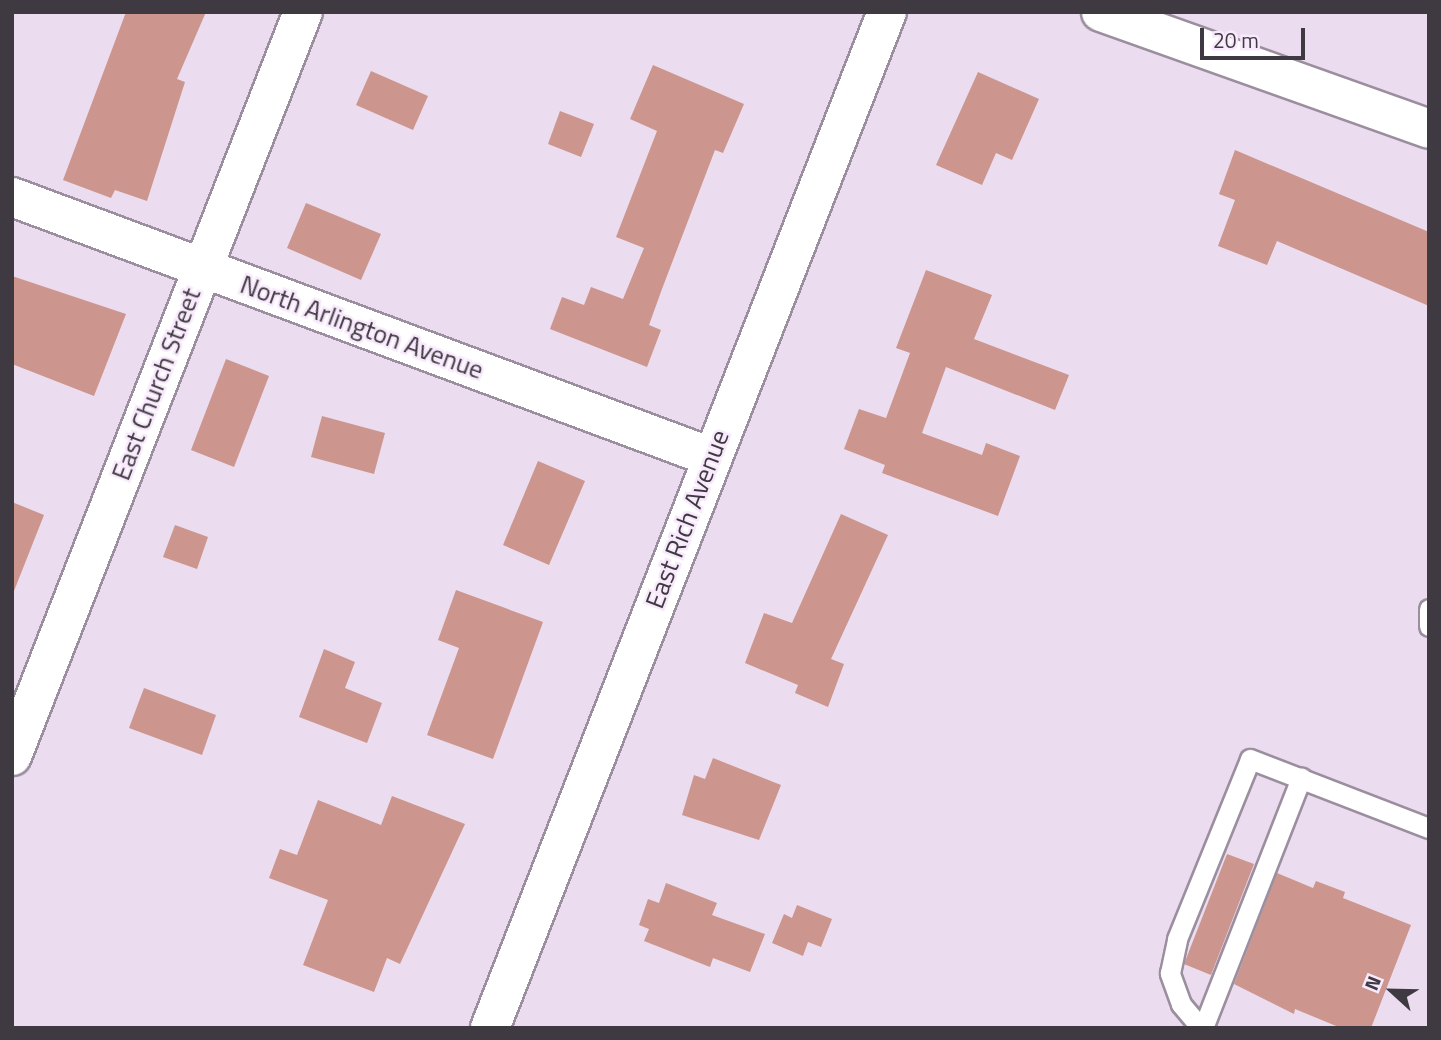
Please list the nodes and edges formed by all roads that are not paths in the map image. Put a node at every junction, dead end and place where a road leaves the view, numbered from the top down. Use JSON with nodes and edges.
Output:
{"nodes":[{"id":1,"x":303,"y":12,"type":"edge"},
{"id":2,"x":887,"y":12,"type":"edge"},
{"id":3,"x":1101,"y":12,"type":"edge"},
{"id":4,"x":1429,"y":129,"type":"edge"},
{"id":5,"x":12,"y":197,"type":"edge"},
{"id":6,"x":201,"y":267,"type":"junction"},
{"id":7,"x":711,"y":457,"type":"junction"},
{"id":8,"x":1429,"y":609,"type":"edge"},
{"id":9,"x":1429,"y":626,"type":"edge"},
{"id":10,"x":12,"y":756,"type":"edge"},
{"id":11,"x":1301,"y":778,"type":"junction"},
{"id":12,"x":1429,"y":828,"type":"edge"},
{"id":13,"x":490,"y":1028,"type":"edge"},
{"id":14,"x":1202,"y":1028,"type":"edge"}],
"edges":[{"from":1,"to":6,"type":"street","name":"East Church Street"},
{"from":2,"to":7,"type":"street","name":"East Rich Avenue"},
{"from":3,"to":4,"type":"street"},
{"from":5,"to":6,"type":"street","name":"North Arlington Avenue"},
{"from":6,"to":7,"type":"street","name":"North Arlington Avenue"},
{"from":6,"to":10,"type":"street","name":"East Church Street"},
{"from":7,"to":13,"type":"street","name":"East Rich Avenue"},
{"from":8,"to":9,"type":"lane"},
{"from":11,"to":12,"type":"lane"},
{"from":11,"to":14,"type":"lane"},
{"from":11,"to":14,"type":"lane"}]}
